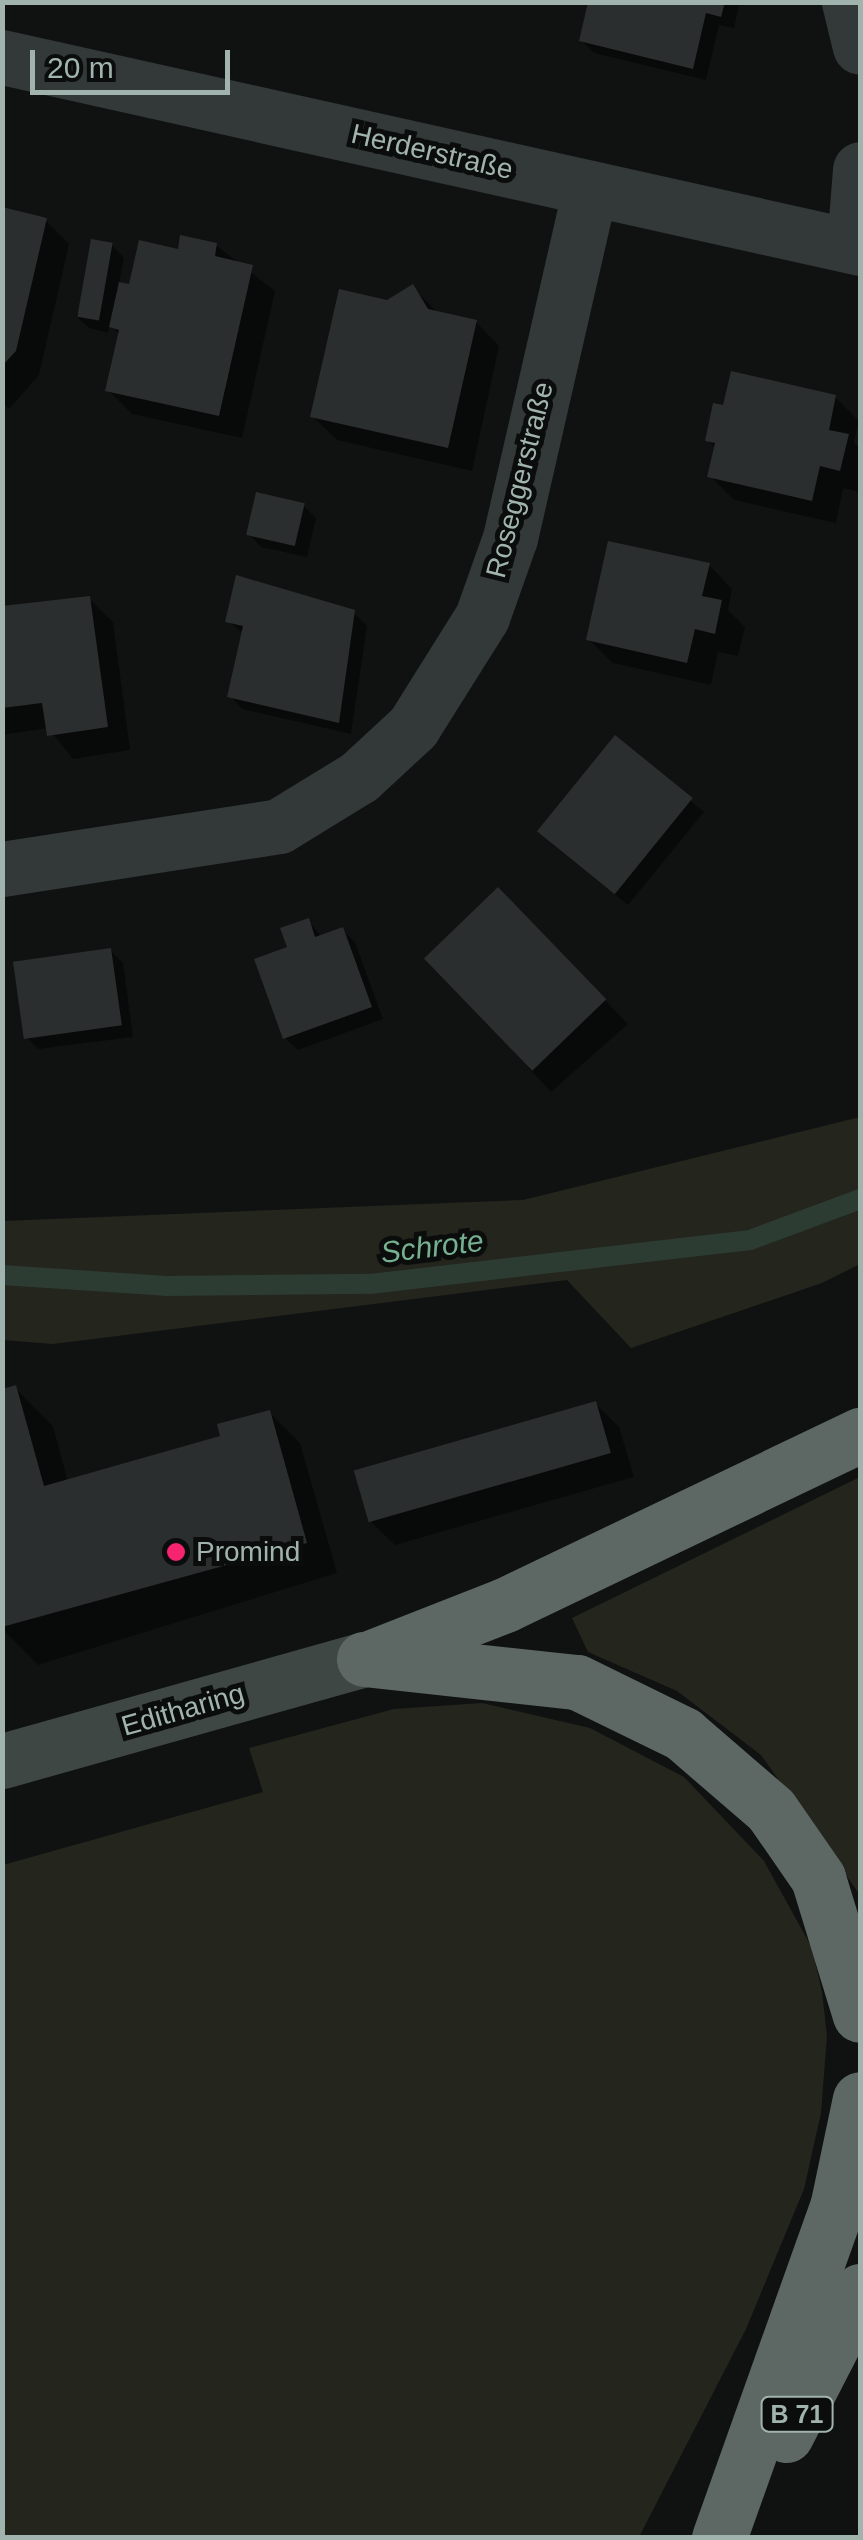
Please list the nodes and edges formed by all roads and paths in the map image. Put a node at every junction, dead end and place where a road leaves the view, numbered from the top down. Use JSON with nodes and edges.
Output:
{"nodes":[{"id":1,"x":850,"y":2,"type":"edge"},
{"id":2,"x":860,"y":47,"type":"edge"},
{"id":3,"x":2,"y":57,"type":"edge"},
{"id":4,"x":860,"y":169,"type":"edge"},
{"id":5,"x":590,"y":188,"type":"junction"},
{"id":6,"x":857,"y":247,"type":"edge"},
{"id":7,"x":2,"y":869,"type":"edge"},
{"id":8,"x":860,"y":1435,"type":"edge"},
{"id":9,"x":364,"y":1660,"type":"junction"},
{"id":10,"x":2,"y":1761,"type":"edge"},
{"id":11,"x":860,"y":2015,"type":"edge"},
{"id":12,"x":860,"y":2099,"type":"edge"},
{"id":13,"x":860,"y":2291,"type":"edge"},
{"id":14,"x":719,"y":2538,"type":"edge"},
{"id":15,"x":733,"y":2538,"type":"edge"}],
"edges":[{"from":1,"to":2,"type":"street"},
{"from":3,"to":5,"type":"street","name":"Herderstraße"},
{"from":4,"to":6,"type":"street"},
{"from":5,"to":6,"type":"street","name":"Herderstraße"},
{"from":5,"to":7,"type":"street","name":"Roseggerstraße"},
{"from":8,"to":9,"type":"highway"},
{"from":9,"to":10,"type":"street","name":"Editharing"},
{"from":9,"to":11,"type":"highway"},
{"from":12,"to":14,"type":"highway"},
{"from":13,"to":15,"type":"highway","number":"B 71"}]}
